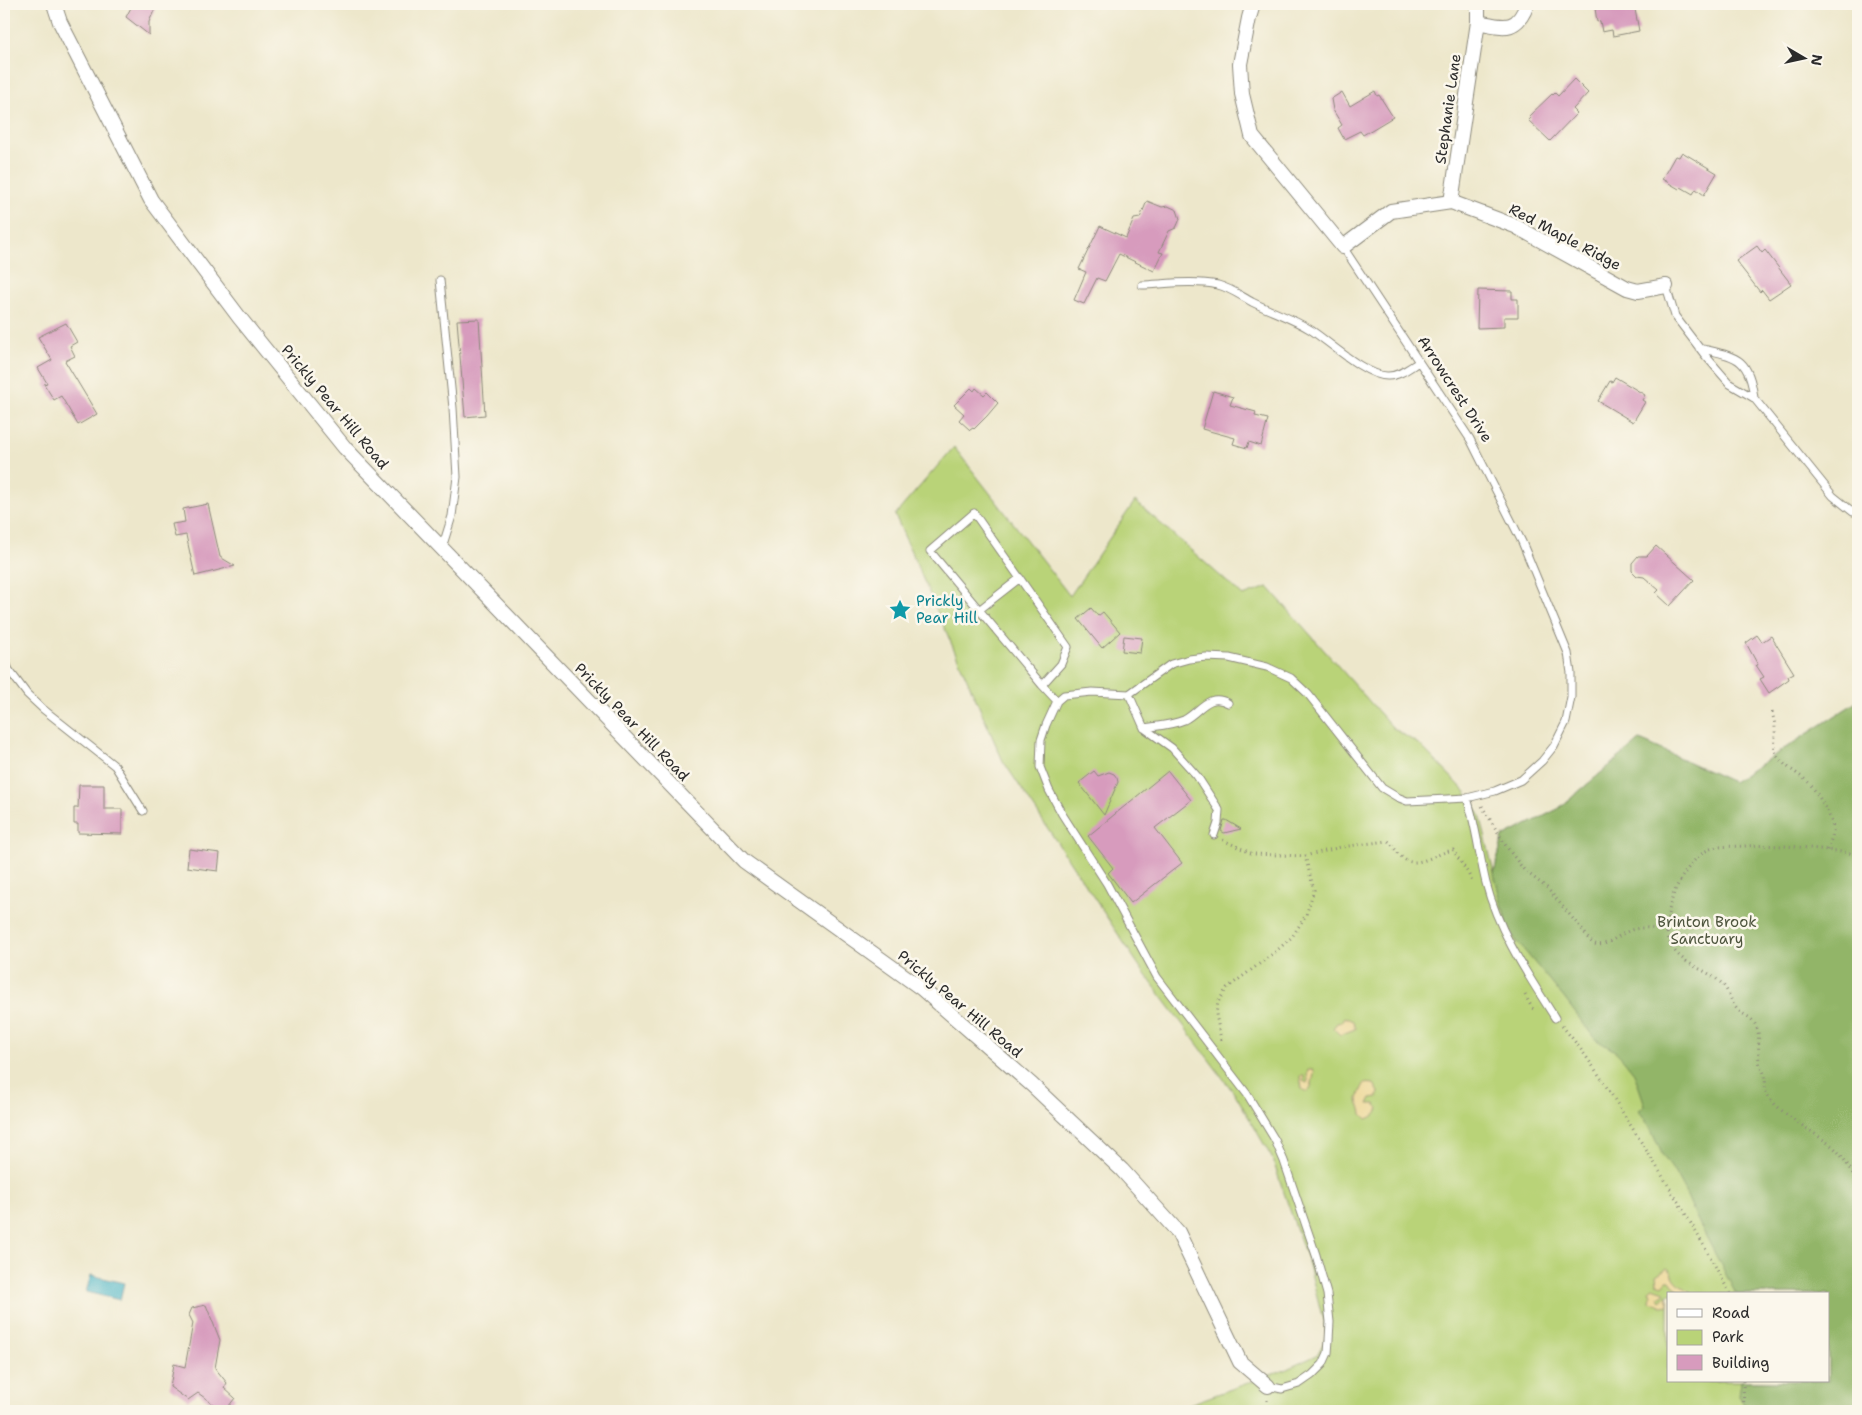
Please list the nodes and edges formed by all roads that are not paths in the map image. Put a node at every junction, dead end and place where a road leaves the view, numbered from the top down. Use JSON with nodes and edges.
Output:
{"nodes":[{"id":1,"x":54,"y":4,"type":"edge"},
{"id":2,"x":1253,"y":4,"type":"edge"},
{"id":3,"x":1478,"y":4,"type":"edge"},
{"id":4,"x":1527,"y":4,"type":"edge"},
{"id":5,"x":1478,"y":22,"type":"junction"},
{"id":6,"x":1451,"y":202,"type":"junction"},
{"id":7,"x":1343,"y":247,"type":"junction"},
{"id":8,"x":440,"y":280,"type":"dead end"},
{"id":9,"x":1142,"y":285,"type":"dead end"},
{"id":10,"x":1666,"y":286,"type":"joint"},
{"id":11,"x":1699,"y":348,"type":"junction"},
{"id":12,"x":1419,"y":362,"type":"junction"},
{"id":13,"x":1754,"y":398,"type":"junction"},
{"id":14,"x":1858,"y":512,"type":"edge"},
{"id":15,"x":442,"y":548,"type":"junction"},
{"id":16,"x":1020,"y":578,"type":"junction"},
{"id":17,"x":980,"y":610,"type":"junction"},
{"id":18,"x":4,"y":658,"type":"edge"},
{"id":19,"x":1042,"y":686,"type":"junction"},
{"id":20,"x":1129,"y":694,"type":"junction"},
{"id":21,"x":1057,"y":702,"type":"junction"},
{"id":22,"x":1228,"y":703,"type":"dead end"},
{"id":23,"x":1144,"y":728,"type":"junction"},
{"id":24,"x":1467,"y":798,"type":"junction"},
{"id":25,"x":143,"y":811,"type":"dead end"},
{"id":26,"x":1214,"y":836,"type":"road end"},
{"id":27,"x":1555,"y":1018,"type":"road end"},
{"id":28,"x":1268,"y":1386,"type":"joint"}],
"edges":[{"from":1,"to":15,"type":"street","name":"Prickly Pear Hill Road"},
{"from":2,"to":7,"type":"street","name":"Arrowcrest Drive"},
{"from":3,"to":5,"type":"street","name":"Stephanie Lane"},
{"from":4,"to":5,"type":"street"},
{"from":5,"to":6,"type":"street","name":"Stephanie Lane"},
{"from":6,"to":7,"type":"street","name":"Red Maple Ridge"},
{"from":6,"to":10,"type":"street","name":"Red Maple Ridge"},
{"from":7,"to":12,"type":"lane","name":"Arrowcrest Drive"},
{"from":8,"to":15,"type":"lane"},
{"from":9,"to":12,"type":"lane"},
{"from":10,"to":11,"type":"lane"},
{"from":11,"to":13,"type":"lane"},
{"from":11,"to":13,"type":"lane"},
{"from":12,"to":24,"type":"lane","name":"Arrowcrest Drive"},
{"from":13,"to":14,"type":"lane"},
{"from":15,"to":28,"type":"street","name":"Prickly Pear Hill Road"},
{"from":16,"to":17,"type":"lane"},
{"from":16,"to":17,"type":"lane"},
{"from":16,"to":19,"type":"lane"},
{"from":17,"to":19,"type":"lane"},
{"from":18,"to":25,"type":"lane"},
{"from":19,"to":21,"type":"lane"},
{"from":20,"to":21,"type":"lane"},
{"from":20,"to":23,"type":"lane"},
{"from":20,"to":24,"type":"lane","name":"Arrowcrest Drive"},
{"from":21,"to":28,"type":"lane"},
{"from":22,"to":23,"type":"lane"},
{"from":23,"to":26,"type":"lane"},
{"from":24,"to":27,"type":"lane"}]}
